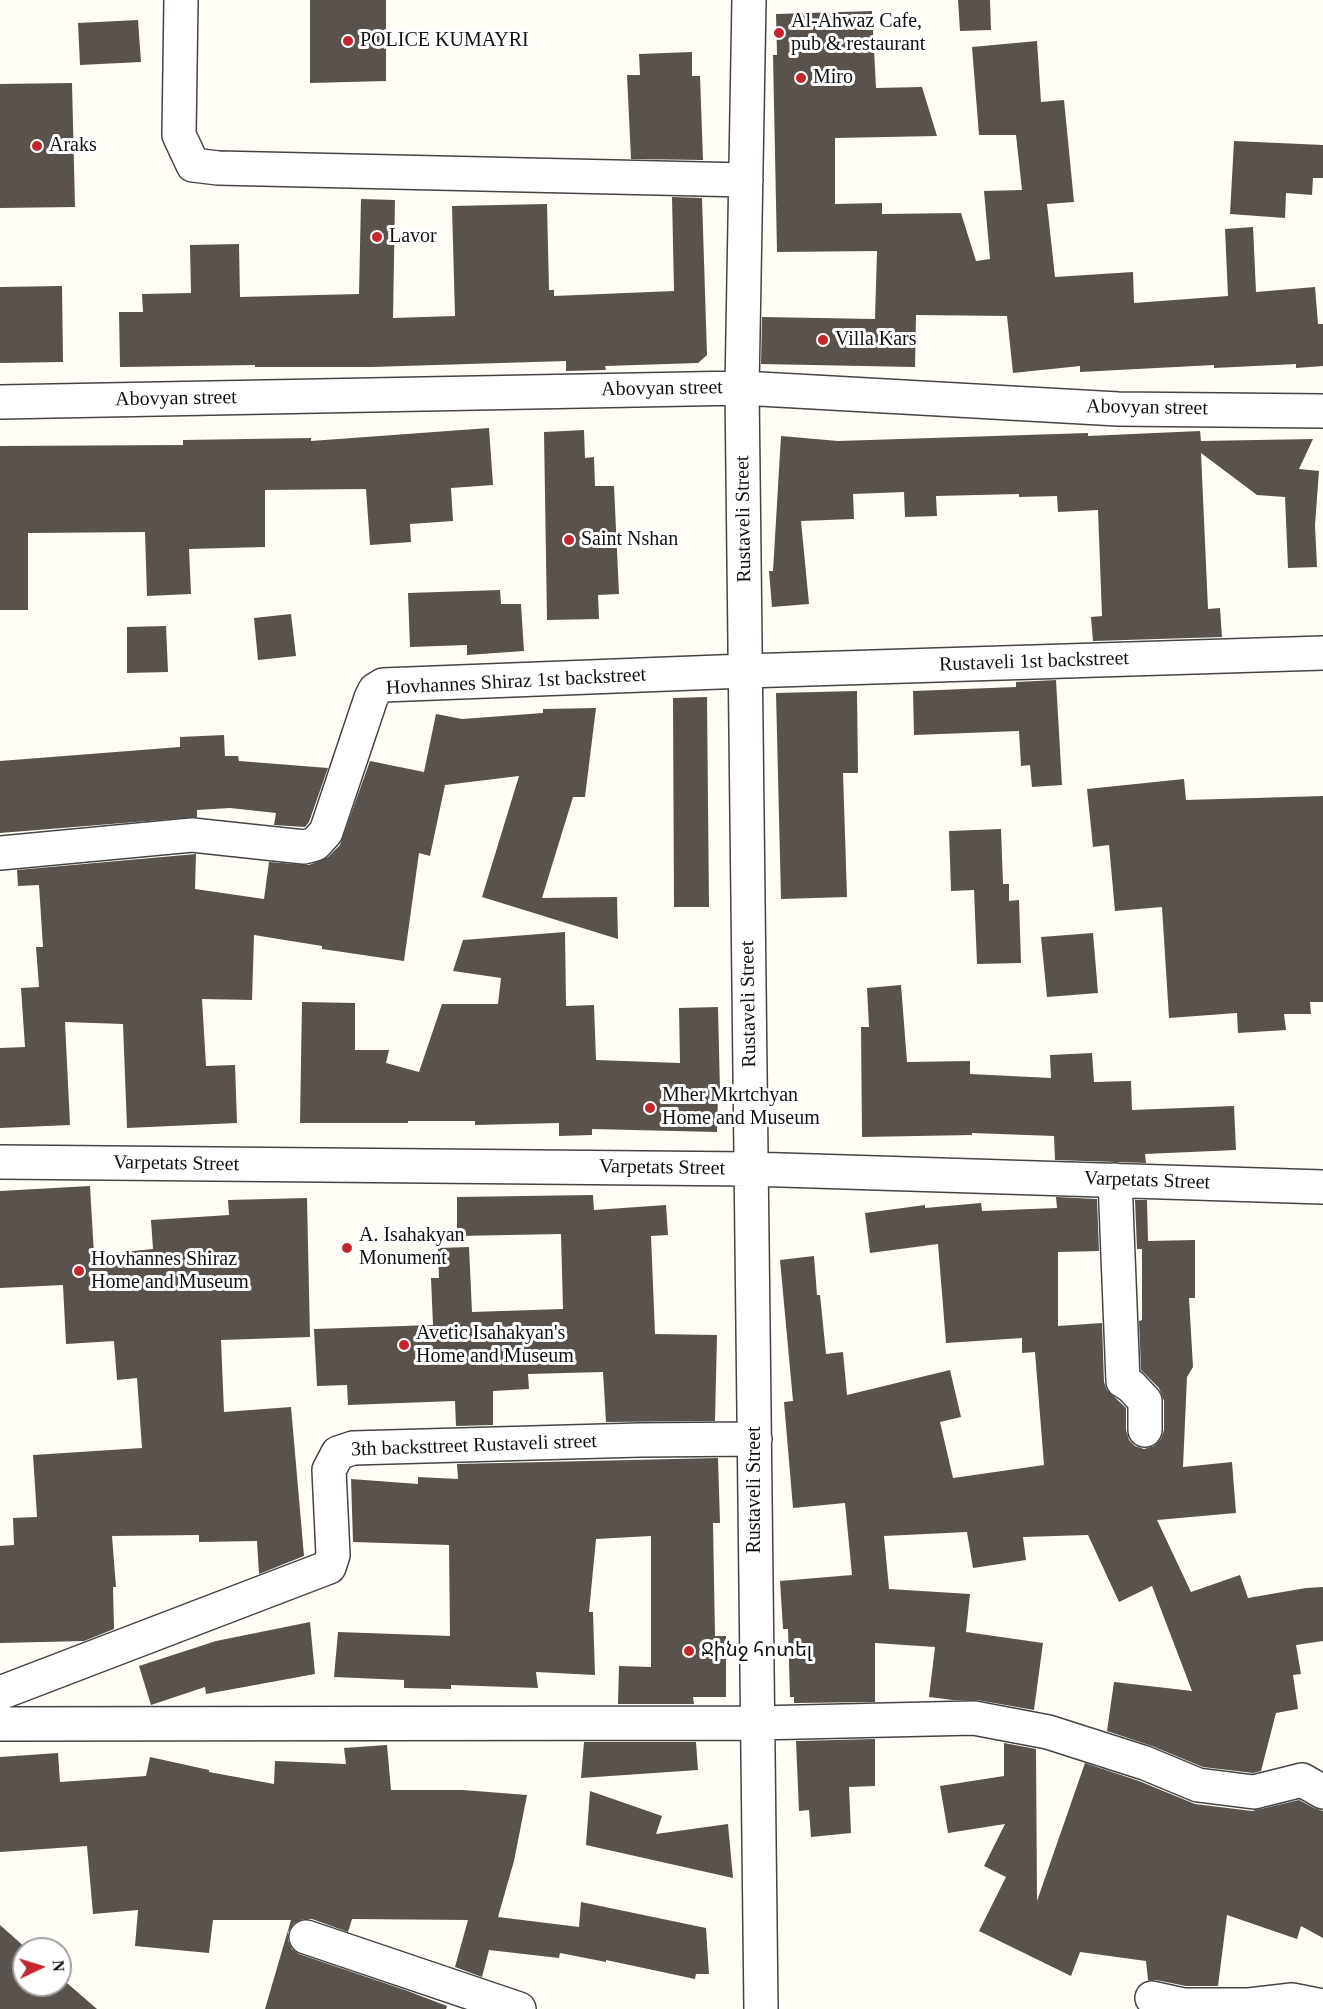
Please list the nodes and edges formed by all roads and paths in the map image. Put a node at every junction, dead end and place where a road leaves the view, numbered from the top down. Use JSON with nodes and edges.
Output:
{"nodes":[{"id":1,"x":181,"y":0,"type":"edge"},
{"id":2,"x":749,"y":0,"type":"edge"},
{"id":3,"x":746,"y":180,"type":"junction"},
{"id":4,"x":742,"y":388,"type":"junction"},
{"id":5,"x":0,"y":402,"type":"edge"},
{"id":6,"x":1323,"y":411,"type":"edge"},
{"id":7,"x":1323,"y":653,"type":"edge"},
{"id":8,"x":746,"y":671,"type":"junction"},
{"id":9,"x":0,"y":853,"type":"edge"},
{"id":10,"x":0,"y":1162,"type":"edge"},
{"id":11,"x":750,"y":1169,"type":"junction"},
{"id":12,"x":1115,"y":1180,"type":"junction"},
{"id":13,"x":1323,"y":1187,"type":"edge"},
{"id":14,"x":1145,"y":1430,"type":"dead end"},
{"id":15,"x":755,"y":1439,"type":"junction"},
{"id":16,"x":0,"y":1693,"type":"edge"},
{"id":17,"x":757,"y":1723,"type":"junction"},
{"id":18,"x":0,"y":1724,"type":"edge"},
{"id":19,"x":1323,"y":1792,"type":"edge"},
{"id":20,"x":306,"y":1937,"type":"dead end"},
{"id":21,"x":1152,"y":1998,"type":"dead end"},
{"id":22,"x":1323,"y":2006,"type":"edge"},
{"id":23,"x":519,"y":2009,"type":"edge"},
{"id":24,"x":760,"y":2009,"type":"edge"}],
"edges":[{"from":1,"to":3,"type":"street"},
{"from":2,"to":3,"type":"street","name":"Rustaveli Street"},
{"from":3,"to":4,"type":"street","name":"Rustaveli Street"},
{"from":4,"to":5,"type":"street","name":"Abovyan street"},
{"from":4,"to":6,"type":"street","name":"Abovyan street"},
{"from":4,"to":8,"type":"street","name":"Rustaveli Street"},
{"from":7,"to":8,"type":"street","name":"Rustaveli 1st backstreet"},
{"from":8,"to":9,"type":"street","name":"Hovhannes Shiraz 1st backstreet"},
{"from":8,"to":11,"type":"street","name":"Rustaveli Street"},
{"from":10,"to":11,"type":"street","name":"Varpetats Street"},
{"from":11,"to":12,"type":"street","name":"Varpetats Street"},
{"from":11,"to":15,"type":"street","name":"Rustaveli Street"},
{"from":12,"to":13,"type":"street","name":"Varpetats Street"},
{"from":12,"to":14,"type":"street"},
{"from":15,"to":16,"type":"street","name":"3th backsttreet Rustaveli street"},
{"from":15,"to":17,"type":"street","name":"Rustaveli Street"},
{"from":17,"to":18,"type":"street"},
{"from":17,"to":19,"type":"street"},
{"from":17,"to":24,"type":"street","name":"Rustaveli Street"},
{"from":20,"to":23,"type":"street"},
{"from":21,"to":22,"type":"street"}]}
